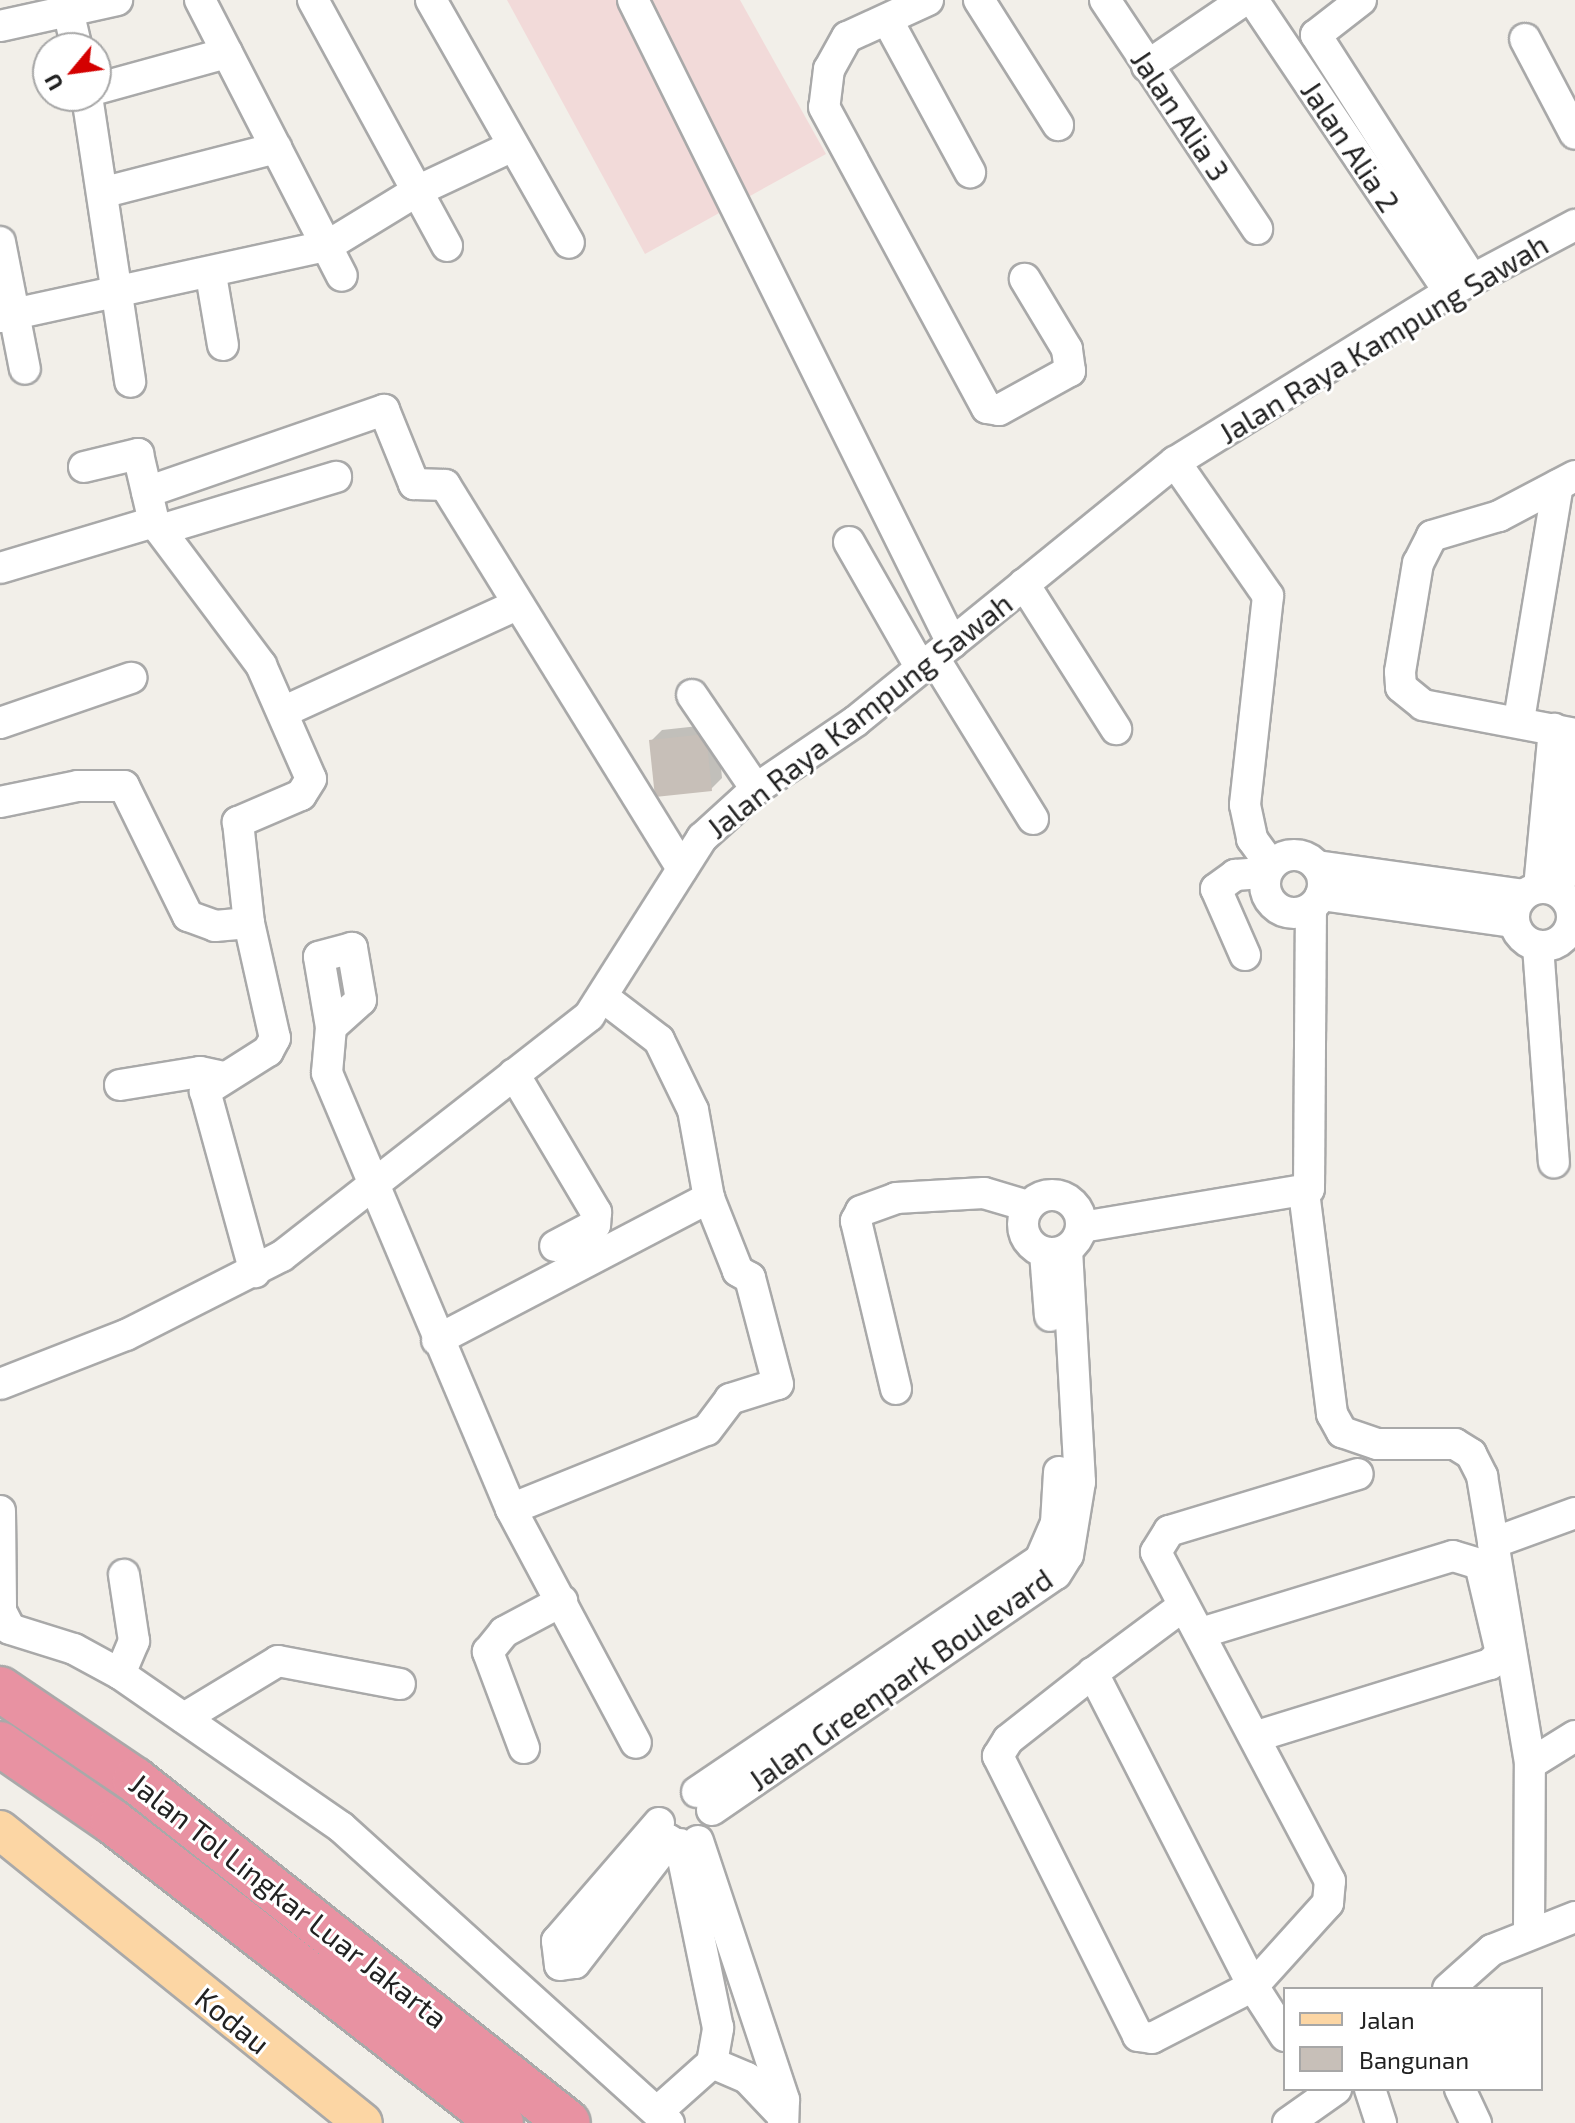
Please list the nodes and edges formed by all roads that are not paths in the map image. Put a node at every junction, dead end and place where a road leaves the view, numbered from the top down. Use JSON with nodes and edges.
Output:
{"nodes":[{"id":1,"x":117,"y":0,"type":"edge"},
{"id":2,"x":200,"y":0,"type":"edge"},
{"id":3,"x":313,"y":0,"type":"edge"},
{"id":4,"x":431,"y":0,"type":"edge"},
{"id":5,"x":633,"y":0,"type":"edge"},
{"id":6,"x":928,"y":0,"type":"edge"},
{"id":7,"x":979,"y":0,"type":"edge"},
{"id":8,"x":1105,"y":0,"type":"edge"},
{"id":9,"x":1244,"y":0,"type":"edge"},
{"id":10,"x":1253,"y":0,"type":"edge"},
{"id":11,"x":1361,"y":0,"type":"edge"},
{"id":12,"x":68,"y":10,"type":"junction"},
{"id":13,"x":889,"y":23,"type":"junction"},
{"id":14,"x":0,"y":26,"type":"edge"},
{"id":15,"x":73,"y":32,"type":"edge"},
{"id":16,"x":1525,"y":39,"type":"dead end"},
{"id":17,"x":227,"y":53,"type":"junction"},
{"id":18,"x":1147,"y":66,"type":"junction"},
{"id":19,"x":112,"y":85,"type":"edge"},
{"id":20,"x":90,"y":112,"type":"edge"},
{"id":21,"x":1058,"y":125,"type":"dead end"},
{"id":22,"x":1575,"y":134,"type":"edge"},
{"id":23,"x":513,"y":146,"type":"junction"},
{"id":24,"x":276,"y":148,"type":"junction"},
{"id":25,"x":970,"y":172,"type":"dead end"},
{"id":26,"x":417,"y":191,"type":"junction"},
{"id":27,"x":105,"y":192,"type":"junction"},
{"id":28,"x":1575,"y":225,"type":"edge"},
{"id":29,"x":1257,"y":229,"type":"dead end"},
{"id":30,"x":0,"y":242,"type":"edge"},
{"id":31,"x":569,"y":243,"type":"dead end"},
{"id":32,"x":327,"y":246,"type":"junction"},
{"id":33,"x":447,"y":246,"type":"dead end"},
{"id":34,"x":211,"y":275,"type":"junction"},
{"id":35,"x":342,"y":276,"type":"dead end"},
{"id":36,"x":1025,"y":279,"type":"dead end"},
{"id":37,"x":1460,"y":286,"type":"junction"},
{"id":38,"x":120,"y":291,"type":"junction"},
{"id":39,"x":7,"y":316,"type":"edge"},
{"id":40,"x":223,"y":345,"type":"dead end"},
{"id":41,"x":25,"y":369,"type":"dead end"},
{"id":42,"x":130,"y":382,"type":"dead end"},
{"id":43,"x":1175,"y":462,"type":"junction"},
{"id":44,"x":84,"y":467,"type":"dead end"},
{"id":45,"x":336,"y":477,"type":"dead end"},
{"id":46,"x":1566,"y":480,"type":"edge"},
{"id":47,"x":147,"y":492,"type":"junction"},
{"id":48,"x":157,"y":526,"type":"junction"},
{"id":49,"x":849,"y":542,"type":"dead end"},
{"id":50,"x":0,"y":568,"type":"edge"},
{"id":51,"x":1024,"y":584,"type":"junction"},
{"id":52,"x":517,"y":605,"type":"junction"},
{"id":53,"x":936,"y":656,"type":"junction"},
{"id":54,"x":131,"y":678,"type":"dead end"},
{"id":55,"x":692,"y":695,"type":"dead end"},
{"id":56,"x":285,"y":711,"type":"junction"},
{"id":57,"x":1519,"y":720,"type":"junction"},
{"id":58,"x":0,"y":723,"type":"edge"},
{"id":59,"x":1116,"y":729,"type":"dead end"},
{"id":60,"x":1567,"y":737,"type":"edge"},
{"id":61,"x":756,"y":789,"type":"junction"},
{"id":62,"x":0,"y":802,"type":"edge"},
{"id":63,"x":1033,"y":819,"type":"dead end"},
{"id":64,"x":682,"y":869,"type":"junction"},
{"id":65,"x":1268,"y":869,"type":"junction"},
{"id":66,"x":1311,"y":896,"type":"junction"},
{"id":67,"x":1553,"y":909,"type":"edge"},
{"id":68,"x":249,"y":923,"type":"junction"},
{"id":69,"x":1245,"y":955,"type":"dead end"},
{"id":70,"x":603,"y":997,"type":"junction"},
{"id":71,"x":331,"y":1027,"type":"dead end"},
{"id":72,"x":514,"y":1074,"type":"junction"},
{"id":73,"x":224,"y":1077,"type":"junction"},
{"id":74,"x":120,"y":1085,"type":"dead end"},
{"id":75,"x":1554,"y":1162,"type":"dead end"},
{"id":76,"x":368,"y":1181,"type":"junction"},
{"id":77,"x":1304,"y":1192,"type":"junction"},
{"id":78,"x":709,"y":1198,"type":"junction"},
{"id":79,"x":1028,"y":1206,"type":"junction"},
{"id":80,"x":1068,"y":1236,"type":"junction"},
{"id":81,"x":555,"y":1246,"type":"dead end"},
{"id":82,"x":255,"y":1272,"type":"junction"},
{"id":83,"x":437,"y":1340,"type":"junction"},
{"id":84,"x":0,"y":1384,"type":"edge"},
{"id":85,"x":896,"y":1389,"type":"dead end"},
{"id":86,"x":1358,"y":1474,"type":"dead end"},
{"id":87,"x":511,"y":1509,"type":"junction"},
{"id":88,"x":0,"y":1511,"type":"edge"},
{"id":89,"x":1575,"y":1513,"type":"edge"},
{"id":90,"x":1493,"y":1543,"type":"junction"},
{"id":91,"x":124,"y":1575,"type":"dead end"},
{"id":92,"x":562,"y":1601,"type":"junction"},
{"id":93,"x":1182,"y":1607,"type":"junction"},
{"id":94,"x":1204,"y":1632,"type":"junction"},
{"id":95,"x":1093,"y":1673,"type":"junction"},
{"id":96,"x":120,"y":1674,"type":"junction"},
{"id":97,"x":400,"y":1684,"type":"dead end"},
{"id":98,"x":0,"y":1689,"type":"edge"},
{"id":99,"x":184,"y":1718,"type":"junction"},
{"id":100,"x":1258,"y":1736,"type":"junction"},
{"id":101,"x":1575,"y":1736,"type":"edge"},
{"id":102,"x":636,"y":1743,"type":"dead end"},
{"id":103,"x":0,"y":1744,"type":"edge"},
{"id":104,"x":524,"y":1748,"type":"dead end"},
{"id":105,"x":1530,"y":1764,"type":"junction"},
{"id":106,"x":704,"y":1801,"type":"junction"},
{"id":107,"x":0,"y":1808,"type":"edge"},
{"id":108,"x":0,"y":1830,"type":"edge"},
{"id":109,"x":677,"y":1837,"type":"junction"},
{"id":110,"x":104,"y":1917,"type":"junction"},
{"id":111,"x":1575,"y":1917,"type":"edge"},
{"id":112,"x":1529,"y":1930,"type":"junction"},
{"id":113,"x":1253,"y":1986,"type":"junction"},
{"id":114,"x":1450,"y":1987,"type":"edge"},
{"id":115,"x":749,"y":1996,"type":"junction"},
{"id":116,"x":715,"y":2003,"type":"junction"},
{"id":117,"x":1283,"y":2033,"type":"edge"},
{"id":118,"x":712,"y":2063,"type":"junction"},
{"id":119,"x":1371,"y":2091,"type":"edge"},
{"id":120,"x":1461,"y":2091,"type":"edge"},
{"id":121,"x":1325,"y":2092,"type":"edge"},
{"id":122,"x":663,"y":2118,"type":"edge"},
{"id":123,"x":784,"y":2122,"type":"edge"},
{"id":124,"x":363,"y":2123,"type":"edge"},
{"id":125,"x":501,"y":2123,"type":"edge"},
{"id":126,"x":568,"y":2123,"type":"edge"},
{"id":127,"x":1288,"y":2123,"type":"edge"},
{"id":128,"x":1381,"y":2123,"type":"edge"},
{"id":129,"x":1476,"y":2123,"type":"edge"}],
"edges":[{"from":1,"to":12,"type":"street"},
{"from":2,"to":17,"type":"street"},
{"from":3,"to":26,"type":"street"},
{"from":4,"to":23,"type":"street"},
{"from":5,"to":53,"type":"street"},
{"from":6,"to":13,"type":"street"},
{"from":7,"to":21,"type":"street"},
{"from":8,"to":18,"type":"street","name":"Jalan Alia 3"},
{"from":9,"to":18,"type":"street"},
{"from":10,"to":37,"type":"street","name":"Jalan Alia 2"},
{"from":11,"to":37,"type":"street"},
{"from":12,"to":14,"type":"street"},
{"from":12,"to":15,"type":"street"},
{"from":13,"to":25,"type":"street"},
{"from":13,"to":36,"type":"street"},
{"from":16,"to":22,"type":"street"},
{"from":17,"to":19,"type":"street"},
{"from":17,"to":24,"type":"street"},
{"from":18,"to":29,"type":"street","name":"Jalan Alia 3"},
{"from":20,"to":27,"type":"street"},
{"from":23,"to":26,"type":"street"},
{"from":23,"to":31,"type":"street"},
{"from":24,"to":27,"type":"street"},
{"from":24,"to":32,"type":"street"},
{"from":26,"to":32,"type":"street"},
{"from":26,"to":33,"type":"street"},
{"from":27,"to":38,"type":"street"},
{"from":28,"to":37,"type":"street","name":"Jalan Raya Kampung Sawah"},
{"from":30,"to":39,"type":"street"},
{"from":32,"to":34,"type":"street"},
{"from":32,"to":35,"type":"street"},
{"from":34,"to":38,"type":"street"},
{"from":34,"to":40,"type":"street"},
{"from":37,"to":43,"type":"street","name":"Jalan Raya Kampung Sawah"},
{"from":38,"to":39,"type":"street"},
{"from":38,"to":42,"type":"street"},
{"from":39,"to":41,"type":"street"},
{"from":43,"to":51,"type":"street","name":"Jalan Raya Kampung Sawah"},
{"from":43,"to":65,"type":"street"},
{"from":44,"to":47,"type":"street"},
{"from":45,"to":48,"type":"street"},
{"from":46,"to":57,"type":"street"},
{"from":46,"to":57,"type":"street"},
{"from":47,"to":48,"type":"street"},
{"from":47,"to":52,"type":"street"},
{"from":48,"to":50,"type":"street"},
{"from":48,"to":56,"type":"street"},
{"from":49,"to":53,"type":"street"},
{"from":51,"to":53,"type":"street","name":"Jalan Raya Kampung Sawah"},
{"from":51,"to":59,"type":"street"},
{"from":52,"to":56,"type":"street"},
{"from":52,"to":64,"type":"street"},
{"from":53,"to":61,"type":"street","name":"Jalan Raya Kampung Sawah"},
{"from":53,"to":63,"type":"street"},
{"from":54,"to":58,"type":"street"},
{"from":55,"to":61,"type":"street"},
{"from":56,"to":68,"type":"street"},
{"from":57,"to":60,"type":"street"},
{"from":60,"to":67,"type":"street"},
{"from":61,"to":64,"type":"street","name":"Jalan Raya Kampung Sawah"},
{"from":62,"to":68,"type":"street"},
{"from":64,"to":70,"type":"street","name":"Jalan Raya Kampung Sawah"},
{"from":65,"to":66,"type":"street"},
{"from":65,"to":66,"type":"street"},
{"from":65,"to":69,"type":"street"},
{"from":66,"to":67,"type":"street"},
{"from":66,"to":77,"type":"street"},
{"from":66,"to":80,"type":"street"},
{"from":67,"to":75,"type":"street"},
{"from":68,"to":73,"type":"street"},
{"from":70,"to":72,"type":"street","name":"Jalan Raya Kampung Sawah"},
{"from":70,"to":78,"type":"street"},
{"from":71,"to":76,"type":"street"},
{"from":72,"to":76,"type":"street","name":"Jalan Raya Kampung Sawah"},
{"from":72,"to":81,"type":"street"},
{"from":73,"to":74,"type":"street"},
{"from":73,"to":82,"type":"street"},
{"from":76,"to":82,"type":"street","name":"Jalan Raya Kampung Sawah"},
{"from":76,"to":83,"type":"street"},
{"from":77,"to":80,"type":"street"},
{"from":77,"to":90,"type":"street"},
{"from":78,"to":83,"type":"street"},
{"from":78,"to":87,"type":"street"},
{"from":79,"to":80,"type":"street"},
{"from":79,"to":80,"type":"street"},
{"from":79,"to":85,"type":"street"},
{"from":80,"to":106,"type":"street","name":"Jalan Greenpark Boulevard"},
{"from":82,"to":84,"type":"street","name":"Jalan Raya Kampung Sawah"},
{"from":83,"to":87,"type":"street"},
{"from":86,"to":93,"type":"street"},
{"from":87,"to":92,"type":"street"},
{"from":88,"to":96,"type":"street"},
{"from":89,"to":90,"type":"street"},
{"from":90,"to":105,"type":"street"},
{"from":91,"to":96,"type":"street"},
{"from":92,"to":102,"type":"street"},
{"from":92,"to":104,"type":"street"},
{"from":93,"to":94,"type":"street"},
{"from":93,"to":95,"type":"street"},
{"from":94,"to":100,"type":"street"},
{"from":94,"to":100,"type":"street"},
{"from":95,"to":113,"type":"street"},
{"from":95,"to":113,"type":"street"},
{"from":96,"to":99,"type":"street"},
{"from":97,"to":99,"type":"street"},
{"from":98,"to":126,"type":"highway","name":"Jalan Tol Lingkar Luar Jakarta"},
{"from":99,"to":122,"type":"street"},
{"from":100,"to":113,"type":"street"},
{"from":101,"to":105,"type":"street"},
{"from":103,"to":125,"type":"highway","name":"Jalan Tol Lingkar Luar Jakarta"},
{"from":105,"to":112,"type":"street"},
{"from":106,"to":109,"type":"street"},
{"from":106,"to":109,"type":"street","name":"Jalan Greenpark Boulevard"},
{"from":107,"to":110,"type":"main road","name":"Kodau"},
{"from":108,"to":110,"type":"main road","name":"Kodau"},
{"from":109,"to":115,"type":"street"},
{"from":109,"to":116,"type":"street"},
{"from":110,"to":124,"type":"main road","name":"Kodau"},
{"from":111,"to":112,"type":"street"},
{"from":112,"to":114,"type":"street"},
{"from":113,"to":117,"type":"street"},
{"from":115,"to":116,"type":"street"},
{"from":115,"to":123,"type":"street"},
{"from":116,"to":118,"type":"street"},
{"from":118,"to":122,"type":"street"},
{"from":118,"to":123,"type":"street"},
{"from":119,"to":128,"type":"street"},
{"from":120,"to":129,"type":"street"},
{"from":121,"to":127,"type":"street"}]}
